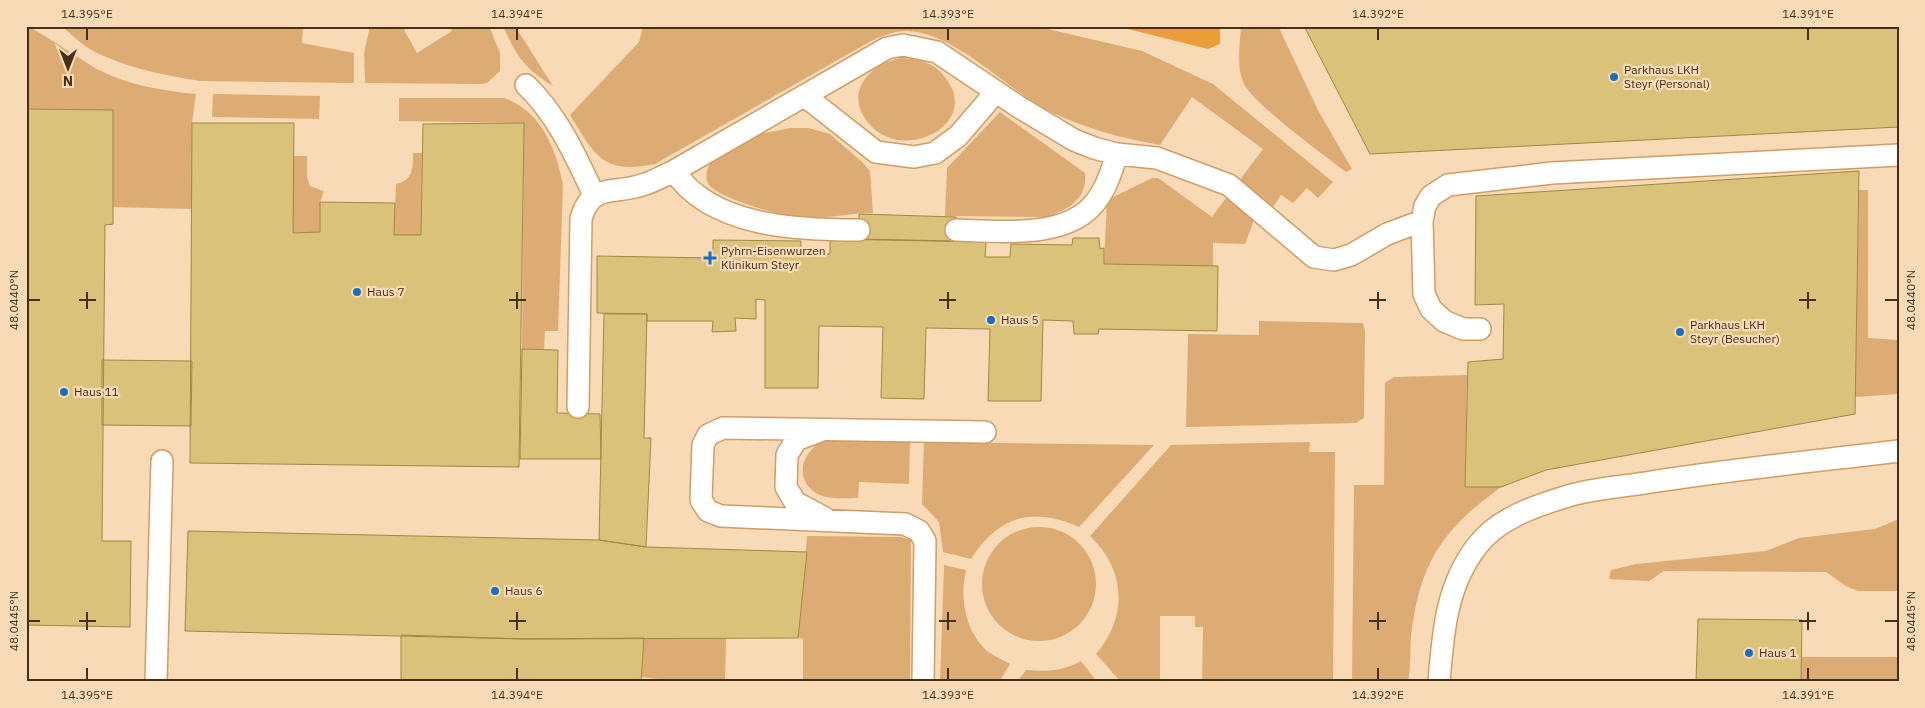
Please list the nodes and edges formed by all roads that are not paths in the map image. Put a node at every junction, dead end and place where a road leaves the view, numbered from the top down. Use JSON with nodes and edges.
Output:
{"nodes":[{"id":1,"x":526,"y":85,"type":"dead end"},
{"id":2,"x":996,"y":92,"type":"junction"},
{"id":3,"x":806,"y":97,"type":"junction"},
{"id":4,"x":1116,"y":154,"type":"junction"},
{"id":5,"x":1899,"y":154,"type":"edge"},
{"id":6,"x":674,"y":171,"type":"junction"},
{"id":7,"x":594,"y":195,"type":"junction"},
{"id":8,"x":1422,"y":221,"type":"junction"},
{"id":9,"x":859,"y":230,"type":"dead end"},
{"id":10,"x":956,"y":230,"type":"dead end"},
{"id":11,"x":1480,"y":328,"type":"dead end"},
{"id":12,"x":578,"y":407,"type":"dead end"},
{"id":13,"x":828,"y":429,"type":"junction"},
{"id":14,"x":985,"y":432,"type":"dead end"},
{"id":15,"x":1899,"y":451,"type":"edge"},
{"id":16,"x":162,"y":461,"type":"dead end"},
{"id":17,"x":830,"y":520,"type":"junction"},
{"id":18,"x":156,"y":682,"type":"edge"},
{"id":19,"x":923,"y":682,"type":"edge"},
{"id":20,"x":1440,"y":682,"type":"edge"}],
"edges":[{"from":1,"to":7,"type":"lane"},
{"from":2,"to":3,"type":"lane"},
{"from":2,"to":3,"type":"lane"},
{"from":2,"to":4,"type":"lane"},
{"from":3,"to":6,"type":"lane"},
{"from":4,"to":8,"type":"lane"},
{"from":4,"to":10,"type":"lane"},
{"from":5,"to":8,"type":"lane"},
{"from":6,"to":7,"type":"lane"},
{"from":6,"to":9,"type":"lane"},
{"from":7,"to":12,"type":"lane"},
{"from":8,"to":11,"type":"lane"},
{"from":13,"to":14,"type":"lane"},
{"from":13,"to":17,"type":"lane"},
{"from":13,"to":17,"type":"lane"},
{"from":15,"to":20,"type":"lane"},
{"from":16,"to":18,"type":"lane"},
{"from":17,"to":19,"type":"lane"}]}
